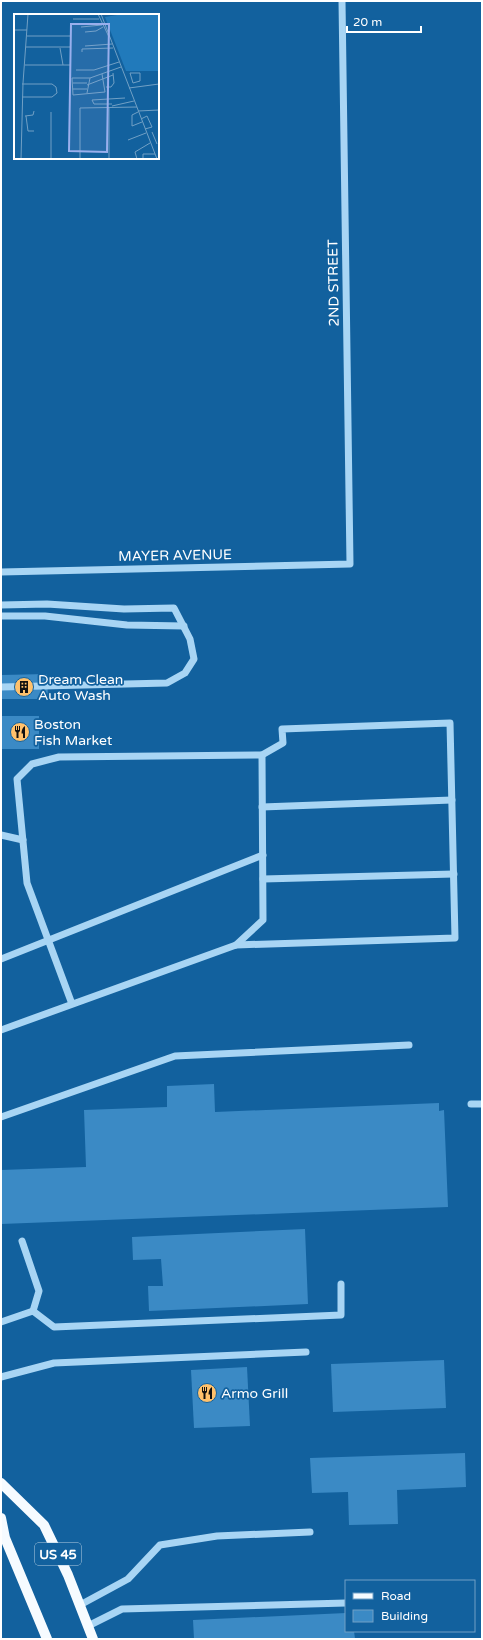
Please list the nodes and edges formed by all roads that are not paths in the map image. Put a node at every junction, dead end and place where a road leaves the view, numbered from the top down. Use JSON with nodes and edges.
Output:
{"nodes":[{"id":1,"x":342,"y":1,"type":"edge"},
{"id":2,"x":350,"y":564,"type":"joint"},
{"id":3,"x":1,"y":572,"type":"edge"},
{"id":4,"x":1,"y":605,"type":"edge"},
{"id":5,"x":1,"y":616,"type":"edge"},
{"id":6,"x":184,"y":626,"type":"junction"},
{"id":7,"x":1,"y":687,"type":"edge"},
{"id":8,"x":262,"y":755,"type":"junction"},
{"id":9,"x":452,"y":800,"type":"junction"},
{"id":10,"x":262,"y":807,"type":"junction"},
{"id":11,"x":1,"y":835,"type":"edge"},
{"id":12,"x":22,"y":840,"type":"junction"},
{"id":13,"x":263,"y":855,"type":"junction"},
{"id":14,"x":454,"y":874,"type":"junction"},
{"id":15,"x":263,"y":879,"type":"junction"},
{"id":16,"x":49,"y":942,"type":"junction"},
{"id":17,"x":236,"y":945,"type":"junction"},
{"id":18,"x":1,"y":959,"type":"edge"},
{"id":19,"x":72,"y":1004,"type":"junction"},
{"id":20,"x":1,"y":1030,"type":"edge"},
{"id":21,"x":409,"y":1045,"type":"dead end"},
{"id":22,"x":471,"y":1104,"type":"dead end"},
{"id":23,"x":482,"y":1104,"type":"edge"},
{"id":24,"x":1,"y":1117,"type":"edge"},
{"id":25,"x":22,"y":1241,"type":"dead end"},
{"id":26,"x":341,"y":1284,"type":"dead end"},
{"id":27,"x":33,"y":1311,"type":"junction"},
{"id":28,"x":1,"y":1322,"type":"edge"},
{"id":29,"x":306,"y":1352,"type":"dead end"},
{"id":30,"x":1,"y":1377,"type":"edge"},
{"id":31,"x":1,"y":1483,"type":"edge"},
{"id":32,"x":1,"y":1518,"type":"edge"},
{"id":33,"x":310,"y":1532,"type":"dead end"},
{"id":34,"x":345,"y":1603,"type":"edge"},
{"id":35,"x":80,"y":1604,"type":"junction"},
{"id":36,"x":88,"y":1626,"type":"junction"},
{"id":37,"x":47,"y":1639,"type":"edge"},
{"id":38,"x":93,"y":1639,"type":"edge"}],
"edges":[{"from":1,"to":2,"type":"street","name":"2ND STREET"},
{"from":2,"to":3,"type":"street","name":"MAYER AVENUE"},
{"from":4,"to":6,"type":"street"},
{"from":5,"to":6,"type":"street"},
{"from":6,"to":7,"type":"street"},
{"from":8,"to":9,"type":"street"},
{"from":8,"to":10,"type":"street"},
{"from":8,"to":12,"type":"street"},
{"from":9,"to":10,"type":"street"},
{"from":9,"to":14,"type":"street"},
{"from":10,"to":13,"type":"street"},
{"from":11,"to":12,"type":"street"},
{"from":12,"to":16,"type":"street"},
{"from":13,"to":15,"type":"street"},
{"from":13,"to":16,"type":"street"},
{"from":14,"to":15,"type":"street"},
{"from":14,"to":17,"type":"street"},
{"from":15,"to":17,"type":"street"},
{"from":16,"to":18,"type":"street"},
{"from":16,"to":19,"type":"street"},
{"from":17,"to":19,"type":"street"},
{"from":19,"to":20,"type":"street"},
{"from":21,"to":24,"type":"street"},
{"from":22,"to":23,"type":"street"},
{"from":25,"to":27,"type":"street"},
{"from":26,"to":27,"type":"street"},
{"from":27,"to":28,"type":"street"},
{"from":29,"to":30,"type":"street"},
{"from":31,"to":35,"type":"main road","number":"US 45"},
{"from":32,"to":37,"type":"main road","number":"US 45"},
{"from":33,"to":35,"type":"street"},
{"from":34,"to":36,"type":"street"},
{"from":35,"to":36,"type":"main road","number":"US 45"},
{"from":36,"to":38,"type":"main road","number":"US 45"}]}
